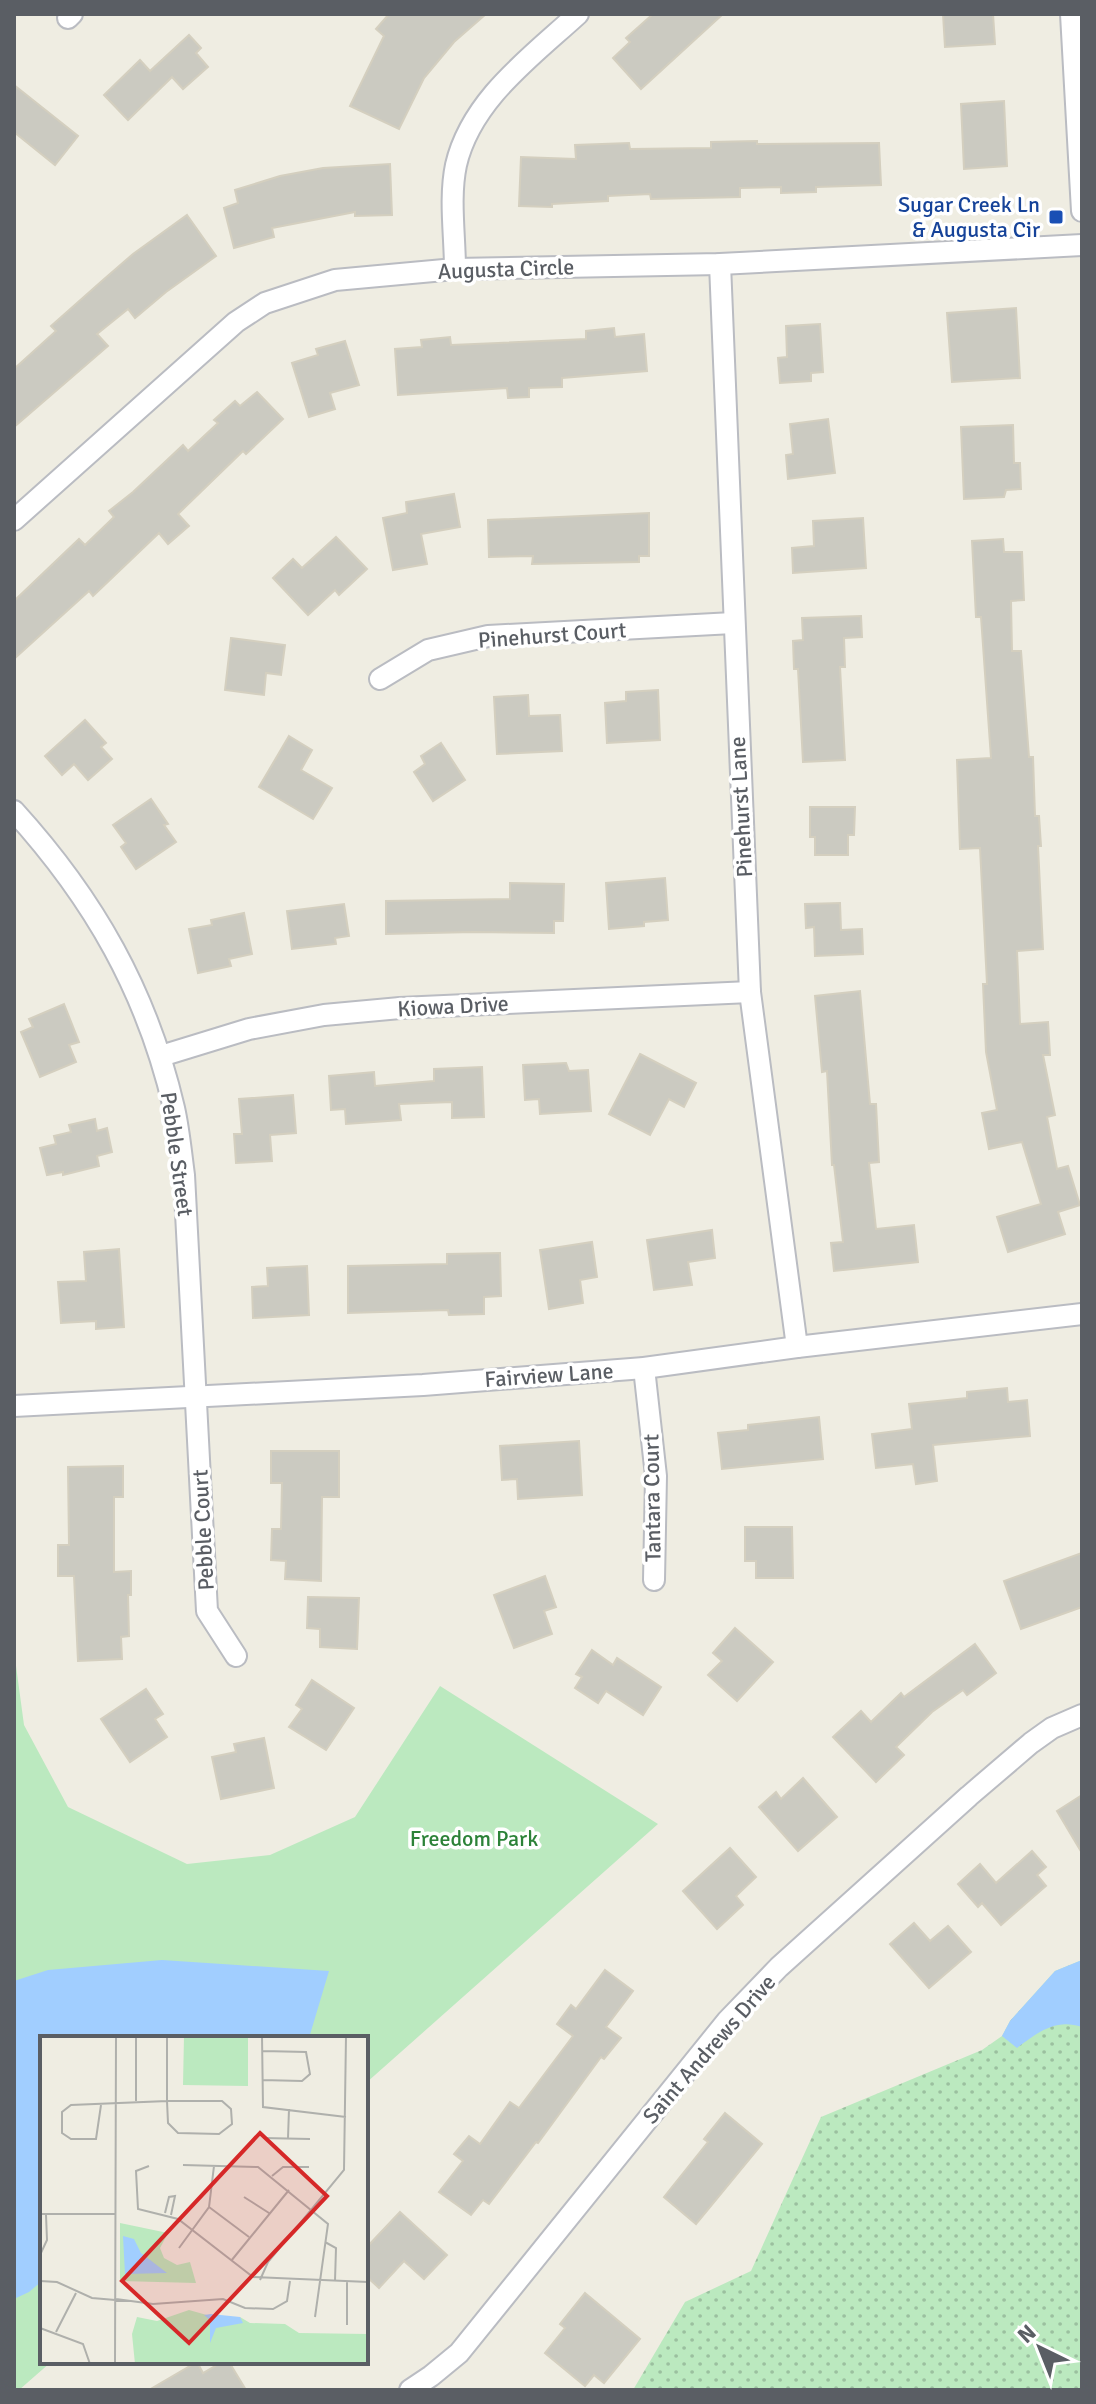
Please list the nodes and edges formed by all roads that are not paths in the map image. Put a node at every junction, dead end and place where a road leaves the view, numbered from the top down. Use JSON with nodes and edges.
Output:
{"nodes":[{"id":1,"x":578,"y":14,"type":"edge"},
{"id":2,"x":1071,"y":14,"type":"edge"},
{"id":3,"x":1082,"y":211,"type":"edge"},
{"id":4,"x":1082,"y":245,"type":"edge"},
{"id":5,"x":720,"y":264,"type":"junction"},
{"id":6,"x":455,"y":269,"type":"junction"},
{"id":7,"x":14,"y":520,"type":"edge"},
{"id":8,"x":733,"y":623,"type":"junction"},
{"id":9,"x":380,"y":679,"type":"dead end"},
{"id":10,"x":14,"y":811,"type":"edge"},
{"id":11,"x":750,"y":992,"type":"junction"},
{"id":12,"x":161,"y":1056,"type":"junction"},
{"id":13,"x":1082,"y":1314,"type":"edge"},
{"id":14,"x":797,"y":1347,"type":"junction"},
{"id":15,"x":644,"y":1368,"type":"junction"},
{"id":16,"x":196,"y":1396,"type":"junction"},
{"id":17,"x":14,"y":1406,"type":"edge"},
{"id":18,"x":654,"y":1580,"type":"dead end"},
{"id":19,"x":236,"y":1656,"type":"dead end"},
{"id":20,"x":1082,"y":1715,"type":"edge"},
{"id":21,"x":410,"y":2390,"type":"edge"}],
"edges":[{"from":1,"to":6,"type":"street"},
{"from":2,"to":3,"type":"street"},
{"from":4,"to":5,"type":"street","name":"Augusta Circle"},
{"from":5,"to":6,"type":"street","name":"Augusta Circle"},
{"from":5,"to":8,"type":"street","name":"Pinehurst Lane"},
{"from":6,"to":7,"type":"street","name":"Augusta Circle"},
{"from":8,"to":9,"type":"street","name":"Pinehurst Court"},
{"from":8,"to":11,"type":"street","name":"Pinehurst Lane"},
{"from":10,"to":12,"type":"street","name":"Pebble Street"},
{"from":11,"to":12,"type":"street","name":"Kiowa Drive"},
{"from":11,"to":14,"type":"street","name":"Pinehurst Lane"},
{"from":12,"to":16,"type":"street","name":"Pebble Street"},
{"from":13,"to":14,"type":"street","name":"Fairview Lane"},
{"from":14,"to":15,"type":"street","name":"Fairview Lane"},
{"from":15,"to":16,"type":"street","name":"Fairview Lane"},
{"from":15,"to":18,"type":"street","name":"Tantara Court"},
{"from":16,"to":17,"type":"street","name":"Fairview Lane"},
{"from":16,"to":19,"type":"street","name":"Pebble Court"},
{"from":20,"to":21,"type":"street","name":"Saint Andrews Drive"}]}
